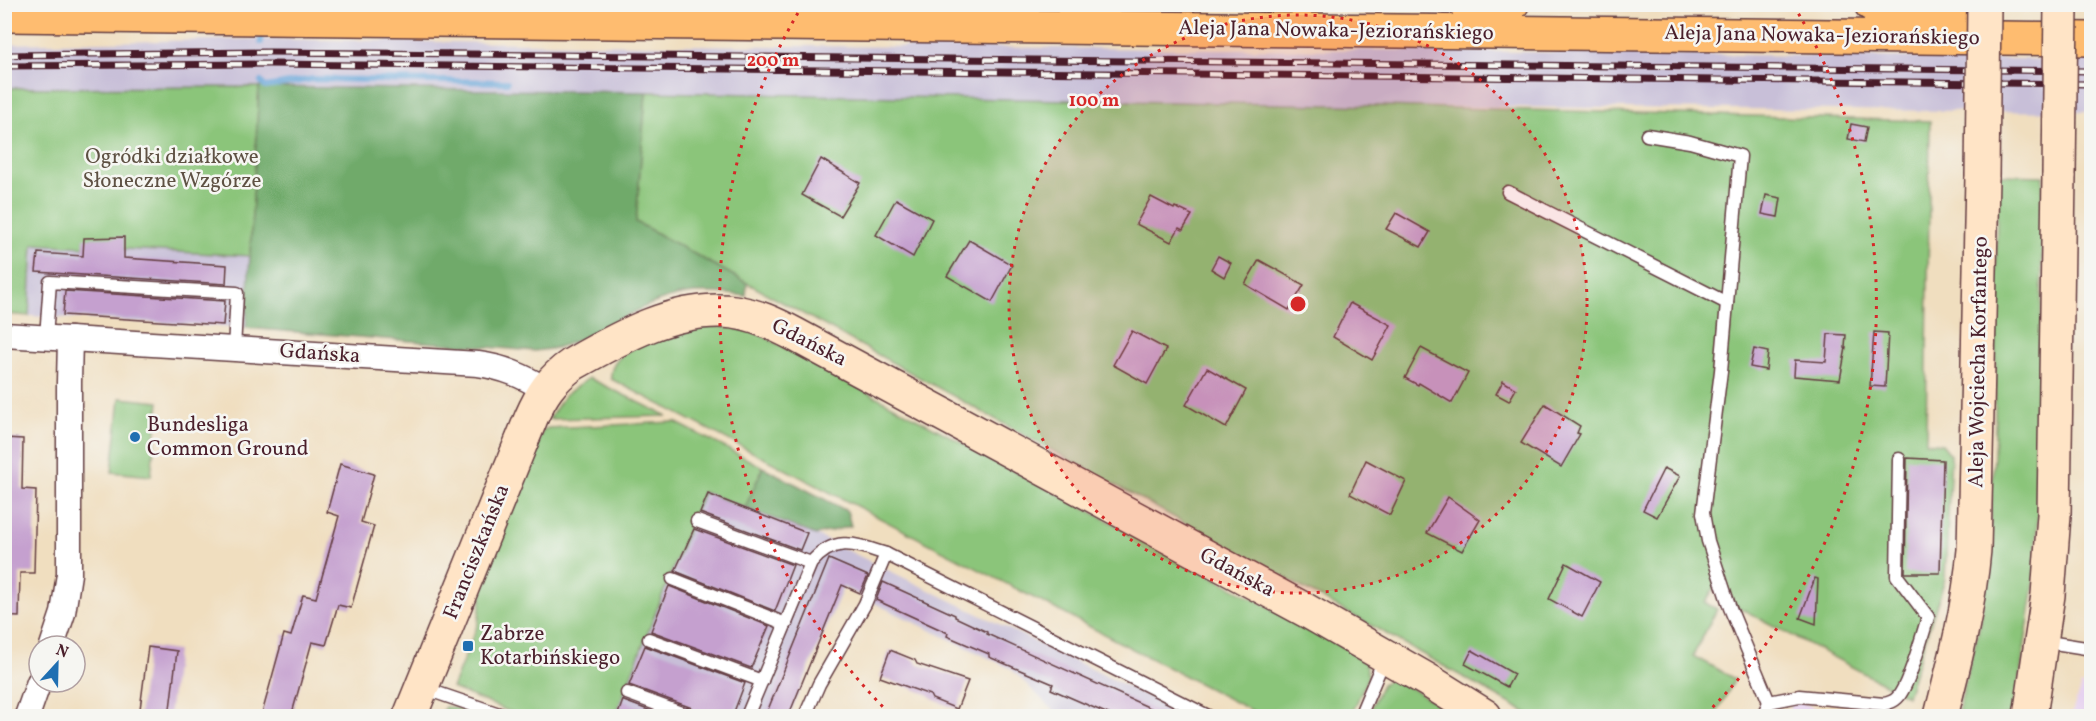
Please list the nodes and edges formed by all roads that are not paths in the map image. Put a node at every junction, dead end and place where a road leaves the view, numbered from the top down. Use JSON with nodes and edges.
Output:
{"nodes":[{"id":1,"x":771,"y":4,"type":"edge"},
{"id":2,"x":1512,"y":4,"type":"edge"},
{"id":3,"x":1871,"y":4,"type":"edge"},
{"id":4,"x":2061,"y":4,"type":"edge"},
{"id":5,"x":1970,"y":11,"type":"edge"},
{"id":6,"x":1469,"y":12,"type":"junction"},
{"id":7,"x":4,"y":15,"type":"edge"},
{"id":8,"x":2091,"y":19,"type":"edge"},
{"id":9,"x":2091,"y":39,"type":"edge"},
{"id":10,"x":1647,"y":135,"type":"dead end"},
{"id":11,"x":1508,"y":192,"type":"dead end"},
{"id":12,"x":1727,"y":303,"type":"junction"},
{"id":13,"x":4,"y":335,"type":"edge"},
{"id":14,"x":46,"y":337,"type":"junction"},
{"id":15,"x":70,"y":339,"type":"junction"},
{"id":16,"x":234,"y":349,"type":"junction"},
{"id":17,"x":545,"y":389,"type":"junction"},
{"id":18,"x":1899,"y":459,"type":"dead end"},
{"id":19,"x":697,"y":521,"type":"dead end"},
{"id":20,"x":886,"y":554,"type":"junction"},
{"id":21,"x":812,"y":563,"type":"junction"},
{"id":22,"x":673,"y":579,"type":"dead end"},
{"id":23,"x":786,"y":624,"type":"junction"},
{"id":24,"x":56,"y":634,"type":"edge"},
{"id":25,"x":649,"y":639,"type":"dead end"},
{"id":26,"x":2042,"y":641,"type":"junction"},
{"id":27,"x":2091,"y":649,"type":"edge"},
{"id":28,"x":1386,"y":656,"type":"junction"},
{"id":29,"x":762,"y":681,"type":"junction"},
{"id":30,"x":627,"y":693,"type":"dead end"},
{"id":31,"x":35,"y":694,"type":"edge"},
{"id":32,"x":416,"y":702,"type":"edge"},
{"id":33,"x":1769,"y":702,"type":"junction"},
{"id":34,"x":27,"y":717,"type":"edge"},
{"id":35,"x":505,"y":717,"type":"edge"},
{"id":36,"x":688,"y":717,"type":"edge"},
{"id":37,"x":747,"y":717,"type":"edge"},
{"id":38,"x":806,"y":717,"type":"edge"},
{"id":39,"x":1208,"y":717,"type":"edge"},
{"id":40,"x":1360,"y":717,"type":"edge"},
{"id":41,"x":1485,"y":717,"type":"edge"},
{"id":42,"x":1762,"y":717,"type":"edge"},
{"id":43,"x":1941,"y":717,"type":"edge"},
{"id":44,"x":2030,"y":717,"type":"edge"}],
"edges":[{"from":1,"to":6,"type":"main road","name":"Aleja Jana Nowaka-Jeziorańskiego"},
{"from":2,"to":6,"type":"main road"},
{"from":3,"to":5,"type":"main road"},
{"from":4,"to":26,"type":"main road","bridge":true},
{"from":5,"to":6,"type":"main road","name":"Aleja Jana Nowaka-Jeziorańskiego"},
{"from":5,"to":8,"type":"main road","name":"Aleja Jana Nowaka-Jeziorańskiego"},
{"from":5,"to":43,"type":"main road","name":"Aleja Wojciecha Korfantego","bridge":true},
{"from":7,"to":9,"type":"main road","name":"Aleja Jana Nowaka-Jeziorańskiego"},
{"from":10,"to":12,"type":"lane"},
{"from":11,"to":12,"type":"lane"},
{"from":12,"to":33,"type":"lane"},
{"from":13,"to":14,"type":"street","name":"Gdańska"},
{"from":14,"to":15,"type":"street","name":"Gdańska"},
{"from":14,"to":16,"type":"lane"},
{"from":15,"to":16,"type":"street","name":"Gdańska"},
{"from":15,"to":24,"type":"street"},
{"from":16,"to":17,"type":"street","name":"Gdańska"},
{"from":17,"to":28,"type":"main road","name":"Gdańska"},
{"from":17,"to":32,"type":"main road","name":"Franciszkańska"},
{"from":18,"to":33,"type":"lane"},
{"from":19,"to":21,"type":"lane"},
{"from":20,"to":21,"type":"lane"},
{"from":20,"to":38,"type":"lane"},
{"from":20,"to":39,"type":"lane"},
{"from":21,"to":23,"type":"lane"},
{"from":22,"to":23,"type":"lane"},
{"from":23,"to":29,"type":"lane"},
{"from":25,"to":29,"type":"lane"},
{"from":26,"to":27,"type":"lane"},
{"from":26,"to":44,"type":"main road"},
{"from":28,"to":40,"type":"lane"},
{"from":28,"to":41,"type":"main road","name":"Gdańska"},
{"from":29,"to":37,"type":"lane"},
{"from":30,"to":36,"type":"lane"},
{"from":31,"to":34,"type":"street"},
{"from":32,"to":35,"type":"lane"},
{"from":33,"to":42,"type":"lane"}]}
